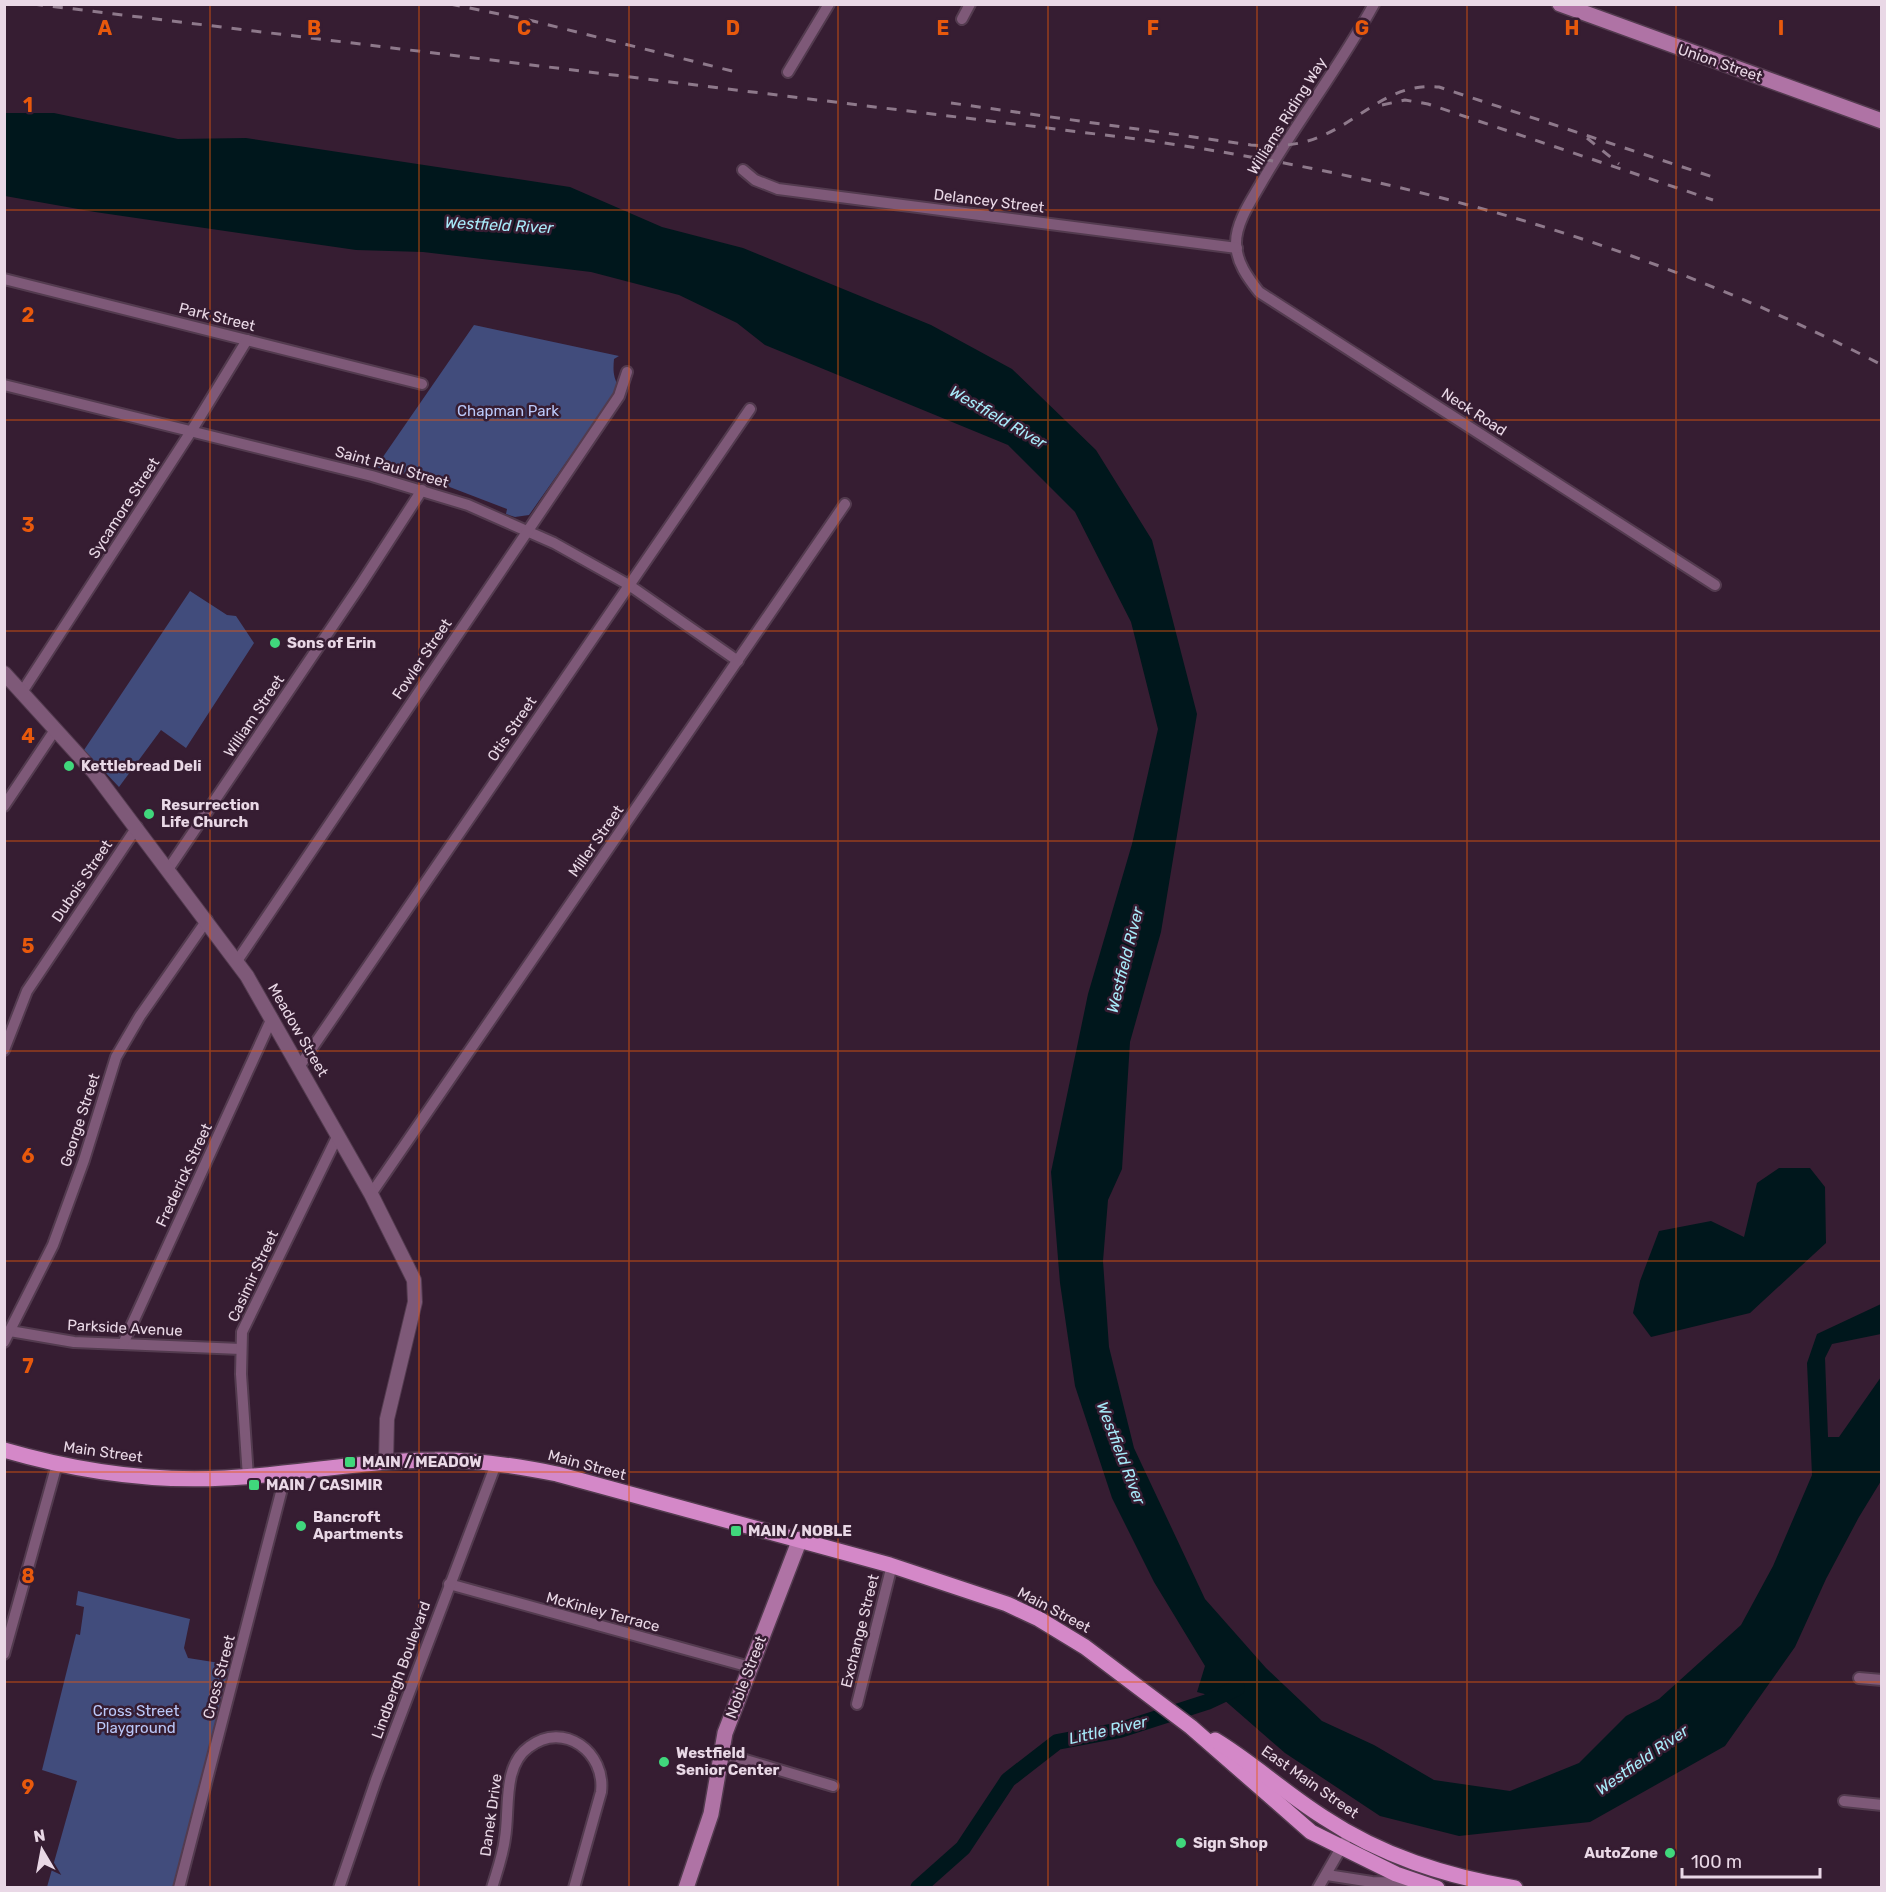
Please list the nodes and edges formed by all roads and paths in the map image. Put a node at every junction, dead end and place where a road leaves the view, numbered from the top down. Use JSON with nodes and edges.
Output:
{"nodes":[{"id":1,"x":829,"y":4,"type":"edge"},
{"id":2,"x":970,"y":4,"type":"edge"},
{"id":3,"x":1374,"y":4,"type":"edge"},
{"id":4,"x":1560,"y":4,"type":"edge"},
{"id":5,"x":962,"y":19,"type":"dead end"},
{"id":6,"x":788,"y":72,"type":"dead end"},
{"id":7,"x":1881,"y":121,"type":"edge"},
{"id":8,"x":743,"y":170,"type":"dead end"},
{"id":9,"x":1236,"y":248,"type":"junction"},
{"id":10,"x":4,"y":279,"type":"edge"},
{"id":11,"x":247,"y":340,"type":"junction"},
{"id":12,"x":627,"y":372,"type":"dead end"},
{"id":13,"x":422,"y":384,"type":"dead end"},
{"id":14,"x":4,"y":385,"type":"edge"},
{"id":15,"x":750,"y":409,"type":"dead end"},
{"id":16,"x":192,"y":430,"type":"junction"},
{"id":17,"x":422,"y":490,"type":"junction"},
{"id":18,"x":845,"y":504,"type":"dead end"},
{"id":19,"x":526,"y":530,"type":"junction"},
{"id":20,"x":629,"y":585,"type":"junction"},
{"id":21,"x":1715,"y":585,"type":"dead end"},
{"id":22,"x":738,"y":661,"type":"junction"},
{"id":23,"x":4,"y":673,"type":"edge"},
{"id":24,"x":22,"y":692,"type":"junction"},
{"id":25,"x":56,"y":730,"type":"junction"},
{"id":26,"x":4,"y":806,"type":"edge"},
{"id":27,"x":137,"y":827,"type":"junction"},
{"id":28,"x":169,"y":868,"type":"junction"},
{"id":29,"x":207,"y":920,"type":"junction"},
{"id":30,"x":237,"y":961,"type":"junction"},
{"id":31,"x":272,"y":1018,"type":"junction"},
{"id":32,"x":4,"y":1050,"type":"edge"},
{"id":33,"x":299,"y":1067,"type":"junction"},
{"id":34,"x":338,"y":1135,"type":"junction"},
{"id":35,"x":371,"y":1194,"type":"junction"},
{"id":36,"x":9,"y":1331,"type":"junction"},
{"id":37,"x":4,"y":1342,"type":"edge"},
{"id":38,"x":123,"y":1344,"type":"junction"},
{"id":39,"x":241,"y":1349,"type":"junction"},
{"id":40,"x":4,"y":1450,"type":"edge"},
{"id":41,"x":386,"y":1462,"type":"junction"},
{"id":42,"x":57,"y":1464,"type":"junction"},
{"id":43,"x":496,"y":1464,"type":"junction"},
{"id":44,"x":286,"y":1473,"type":"junction"},
{"id":45,"x":248,"y":1477,"type":"junction"},
{"id":46,"x":800,"y":1539,"type":"junction"},
{"id":47,"x":892,"y":1565,"type":"junction"},
{"id":48,"x":449,"y":1584,"type":"junction"},
{"id":49,"x":4,"y":1654,"type":"edge"},
{"id":50,"x":750,"y":1667,"type":"junction"},
{"id":51,"x":1129,"y":1678,"type":"joint"},
{"id":52,"x":1859,"y":1678,"type":"dead end"},
{"id":53,"x":1881,"y":1680,"type":"edge"},
{"id":54,"x":857,"y":1704,"type":"dead end"},
{"id":55,"x":1191,"y":1726,"type":"junction"},
{"id":56,"x":722,"y":1753,"type":"junction"},
{"id":57,"x":833,"y":1786,"type":"dead end"},
{"id":58,"x":1844,"y":1801,"type":"dead end"},
{"id":59,"x":1881,"y":1805,"type":"edge"},
{"id":60,"x":1349,"y":1833,"type":"junction"},
{"id":61,"x":1342,"y":1848,"type":"junction"},
{"id":62,"x":1327,"y":1875,"type":"junction"},
{"id":63,"x":1419,"y":1883,"type":"junction"},
{"id":64,"x":179,"y":1887,"type":"edge"},
{"id":65,"x":339,"y":1887,"type":"edge"},
{"id":66,"x":480,"y":1887,"type":"edge"},
{"id":67,"x":490,"y":1887,"type":"edge"},
{"id":68,"x":574,"y":1887,"type":"edge"},
{"id":69,"x":686,"y":1887,"type":"edge"},
{"id":70,"x":1318,"y":1887,"type":"edge"},
{"id":71,"x":1437,"y":1887,"type":"edge"},
{"id":72,"x":1515,"y":1887,"type":"edge"}],
"edges":[{"from":1,"to":6,"type":"street"},
{"from":2,"to":5,"type":"street"},
{"from":3,"to":9,"type":"street","name":"Williams Riding Way"},
{"from":4,"to":7,"type":"main road","name":"Union Street"},
{"from":8,"to":9,"type":"street","name":"Delancey Street"},
{"from":9,"to":21,"type":"street","name":"Neck Road"},
{"from":10,"to":11,"type":"street","name":"Park Street"},
{"from":11,"to":13,"type":"street","name":"Park Street"},
{"from":11,"to":16,"type":"street","name":"Sycamore Street"},
{"from":12,"to":19,"type":"street","name":"Fowler Street"},
{"from":14,"to":16,"type":"street","name":"Saint Paul Street"},
{"from":15,"to":20,"type":"street","name":"Otis Street"},
{"from":16,"to":17,"type":"street","name":"Saint Paul Street"},
{"from":16,"to":24,"type":"street","name":"Sycamore Street"},
{"from":17,"to":19,"type":"street","name":"Saint Paul Street"},
{"from":17,"to":28,"type":"street","name":"William Street"},
{"from":18,"to":22,"type":"street","name":"Miller Street"},
{"from":19,"to":20,"type":"street","name":"Saint Paul Street"},
{"from":19,"to":30,"type":"street","name":"Fowler Street"},
{"from":20,"to":22,"type":"street","name":"Saint Paul Street"},
{"from":20,"to":33,"type":"street","name":"Otis Street"},
{"from":22,"to":35,"type":"street","name":"Miller Street"},
{"from":23,"to":24,"type":"street","name":"Meadow Street"},
{"from":24,"to":25,"type":"street","name":"Meadow Street"},
{"from":25,"to":26,"type":"street"},
{"from":25,"to":27,"type":"street","name":"Meadow Street"},
{"from":27,"to":28,"type":"street","name":"Meadow Street"},
{"from":27,"to":32,"type":"street","name":"Dubois Street"},
{"from":28,"to":29,"type":"street","name":"Meadow Street"},
{"from":29,"to":30,"type":"street","name":"Meadow Street"},
{"from":29,"to":36,"type":"street","name":"George Street"},
{"from":30,"to":31,"type":"street","name":"Meadow Street"},
{"from":31,"to":33,"type":"street","name":"Meadow Street"},
{"from":31,"to":38,"type":"street","name":"Frederick Street"},
{"from":33,"to":34,"type":"street","name":"Meadow Street"},
{"from":34,"to":35,"type":"street","name":"Meadow Street"},
{"from":34,"to":39,"type":"street","name":"Casimir Street"},
{"from":35,"to":41,"type":"street","name":"Meadow Street"},
{"from":36,"to":37,"type":"street","name":"George Street"},
{"from":36,"to":38,"type":"street","name":"Parkside Avenue"},
{"from":38,"to":39,"type":"street","name":"Parkside Avenue"},
{"from":39,"to":45,"type":"street","name":"Casimir Street"},
{"from":40,"to":42,"type":"main road","name":"Main Street"},
{"from":41,"to":43,"type":"main road","name":"Main Street"},
{"from":41,"to":44,"type":"main road","name":"Main Street"},
{"from":42,"to":45,"type":"main road","name":"Main Street"},
{"from":42,"to":49,"type":"street"},
{"from":43,"to":46,"type":"main road","name":"Main Street"},
{"from":43,"to":48,"type":"street","name":"Lindbergh Boulevard"},
{"from":44,"to":45,"type":"main road","name":"Main Street"},
{"from":44,"to":64,"type":"street","name":"Cross Street"},
{"from":46,"to":47,"type":"main road","name":"Main Street"},
{"from":46,"to":50,"type":"main road","name":"Noble Street"},
{"from":47,"to":51,"type":"main road","name":"Main Street"},
{"from":47,"to":54,"type":"street","name":"Exchange Street"},
{"from":48,"to":50,"type":"street","name":"McKinley Terrace"},
{"from":48,"to":65,"type":"street","name":"Lindbergh Boulevard"},
{"from":50,"to":56,"type":"main road","name":"Noble Street"},
{"from":51,"to":55,"type":"main road","name":"East Main Street"},
{"from":52,"to":53,"type":"street"},
{"from":55,"to":60,"type":"main road","name":"East Main Street"},
{"from":55,"to":61,"type":"main road","name":"East Main Street"},
{"from":56,"to":57,"type":"street"},
{"from":56,"to":69,"type":"main road","name":"Noble Street"},
{"from":58,"to":59,"type":"street"},
{"from":60,"to":61,"type":"street"},
{"from":60,"to":72,"type":"main road","name":"East Main Street"},
{"from":61,"to":62,"type":"street"},
{"from":61,"to":63,"type":"main road","name":"East Main Street"},
{"from":62,"to":63,"type":"street"},
{"from":62,"to":70,"type":"street"},
{"from":63,"to":71,"type":"main road","name":"East Main Street"},
{"from":66,"to":67,"type":"street"},
{"from":67,"to":68,"type":"street","name":"Danek Drive"}]}
